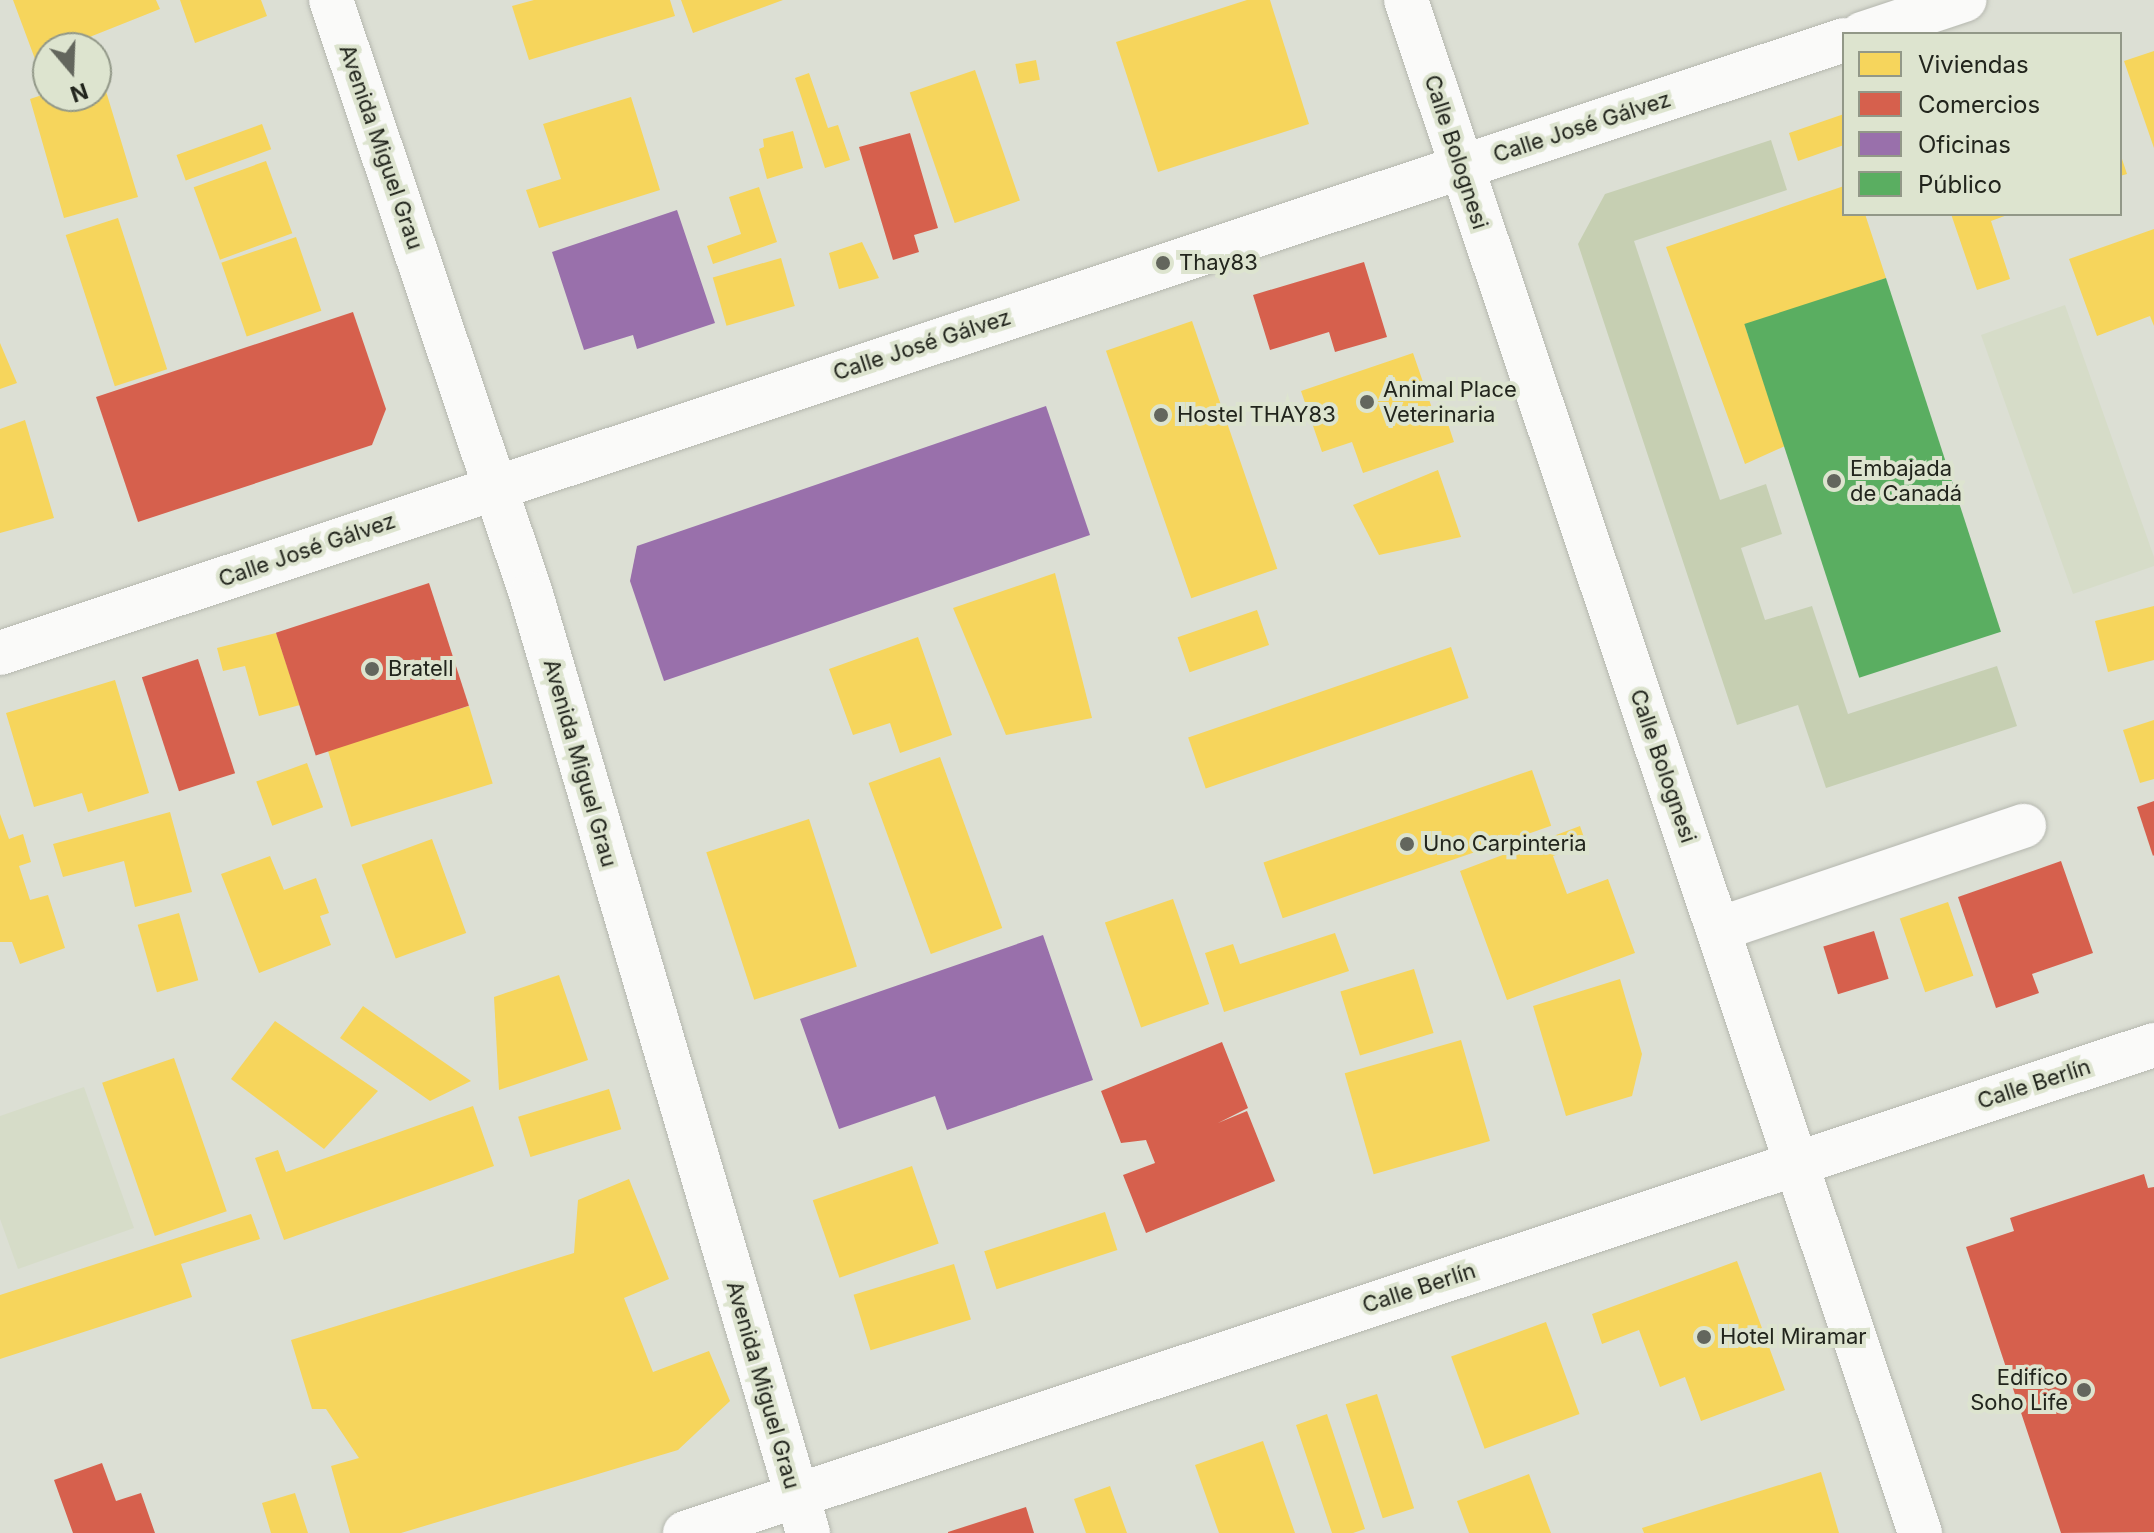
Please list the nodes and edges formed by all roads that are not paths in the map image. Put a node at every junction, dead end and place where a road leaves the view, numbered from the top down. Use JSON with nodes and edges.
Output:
{"nodes":[{"id":1,"x":331,"y":0,"type":"edge"},
{"id":2,"x":1406,"y":0,"type":"edge"},
{"id":3,"x":1964,"y":0,"type":"edge"},
{"id":4,"x":1868,"y":32,"type":"edge"},
{"id":5,"x":1842,"y":41,"type":"edge"},
{"id":6,"x":1460,"y":167,"type":"junction"},
{"id":7,"x":496,"y":487,"type":"junction"},
{"id":8,"x":0,"y":653,"type":"edge"},
{"id":9,"x":2024,"y":826,"type":"dead end"},
{"id":10,"x":1719,"y":929,"type":"junction"},
{"id":11,"x":2154,"y":1045,"type":"edge"},
{"id":12,"x":1798,"y":1161,"type":"junction"},
{"id":13,"x":802,"y":1514,"type":"edge"},
{"id":14,"x":685,"y":1533,"type":"edge"},
{"id":15,"x":1920,"y":1533,"type":"edge"}],
"edges":[{"from":1,"to":7,"type":"street","name":"Avenida Miguel Grau"},
{"from":2,"to":6,"type":"street","name":"Calle Bolognesi"},
{"from":3,"to":4,"type":"street"},
{"from":5,"to":6,"type":"street","name":"Calle José Gálvez"},
{"from":6,"to":7,"type":"street","name":"Calle José Gálvez"},
{"from":6,"to":10,"type":"street","name":"Calle Bolognesi"},
{"from":7,"to":8,"type":"street","name":"Calle José Gálvez"},
{"from":7,"to":13,"type":"street","name":"Avenida Miguel Grau"},
{"from":9,"to":10,"type":"street"},
{"from":10,"to":12,"type":"street","name":"Calle Bolognesi"},
{"from":11,"to":12,"type":"street","name":"Calle Berlín"},
{"from":12,"to":13,"type":"street","name":"Calle Berlín"},
{"from":12,"to":15,"type":"street","name":"Calle Bolognesi"},
{"from":13,"to":14,"type":"street","name":"Calle Berlín"}]}
